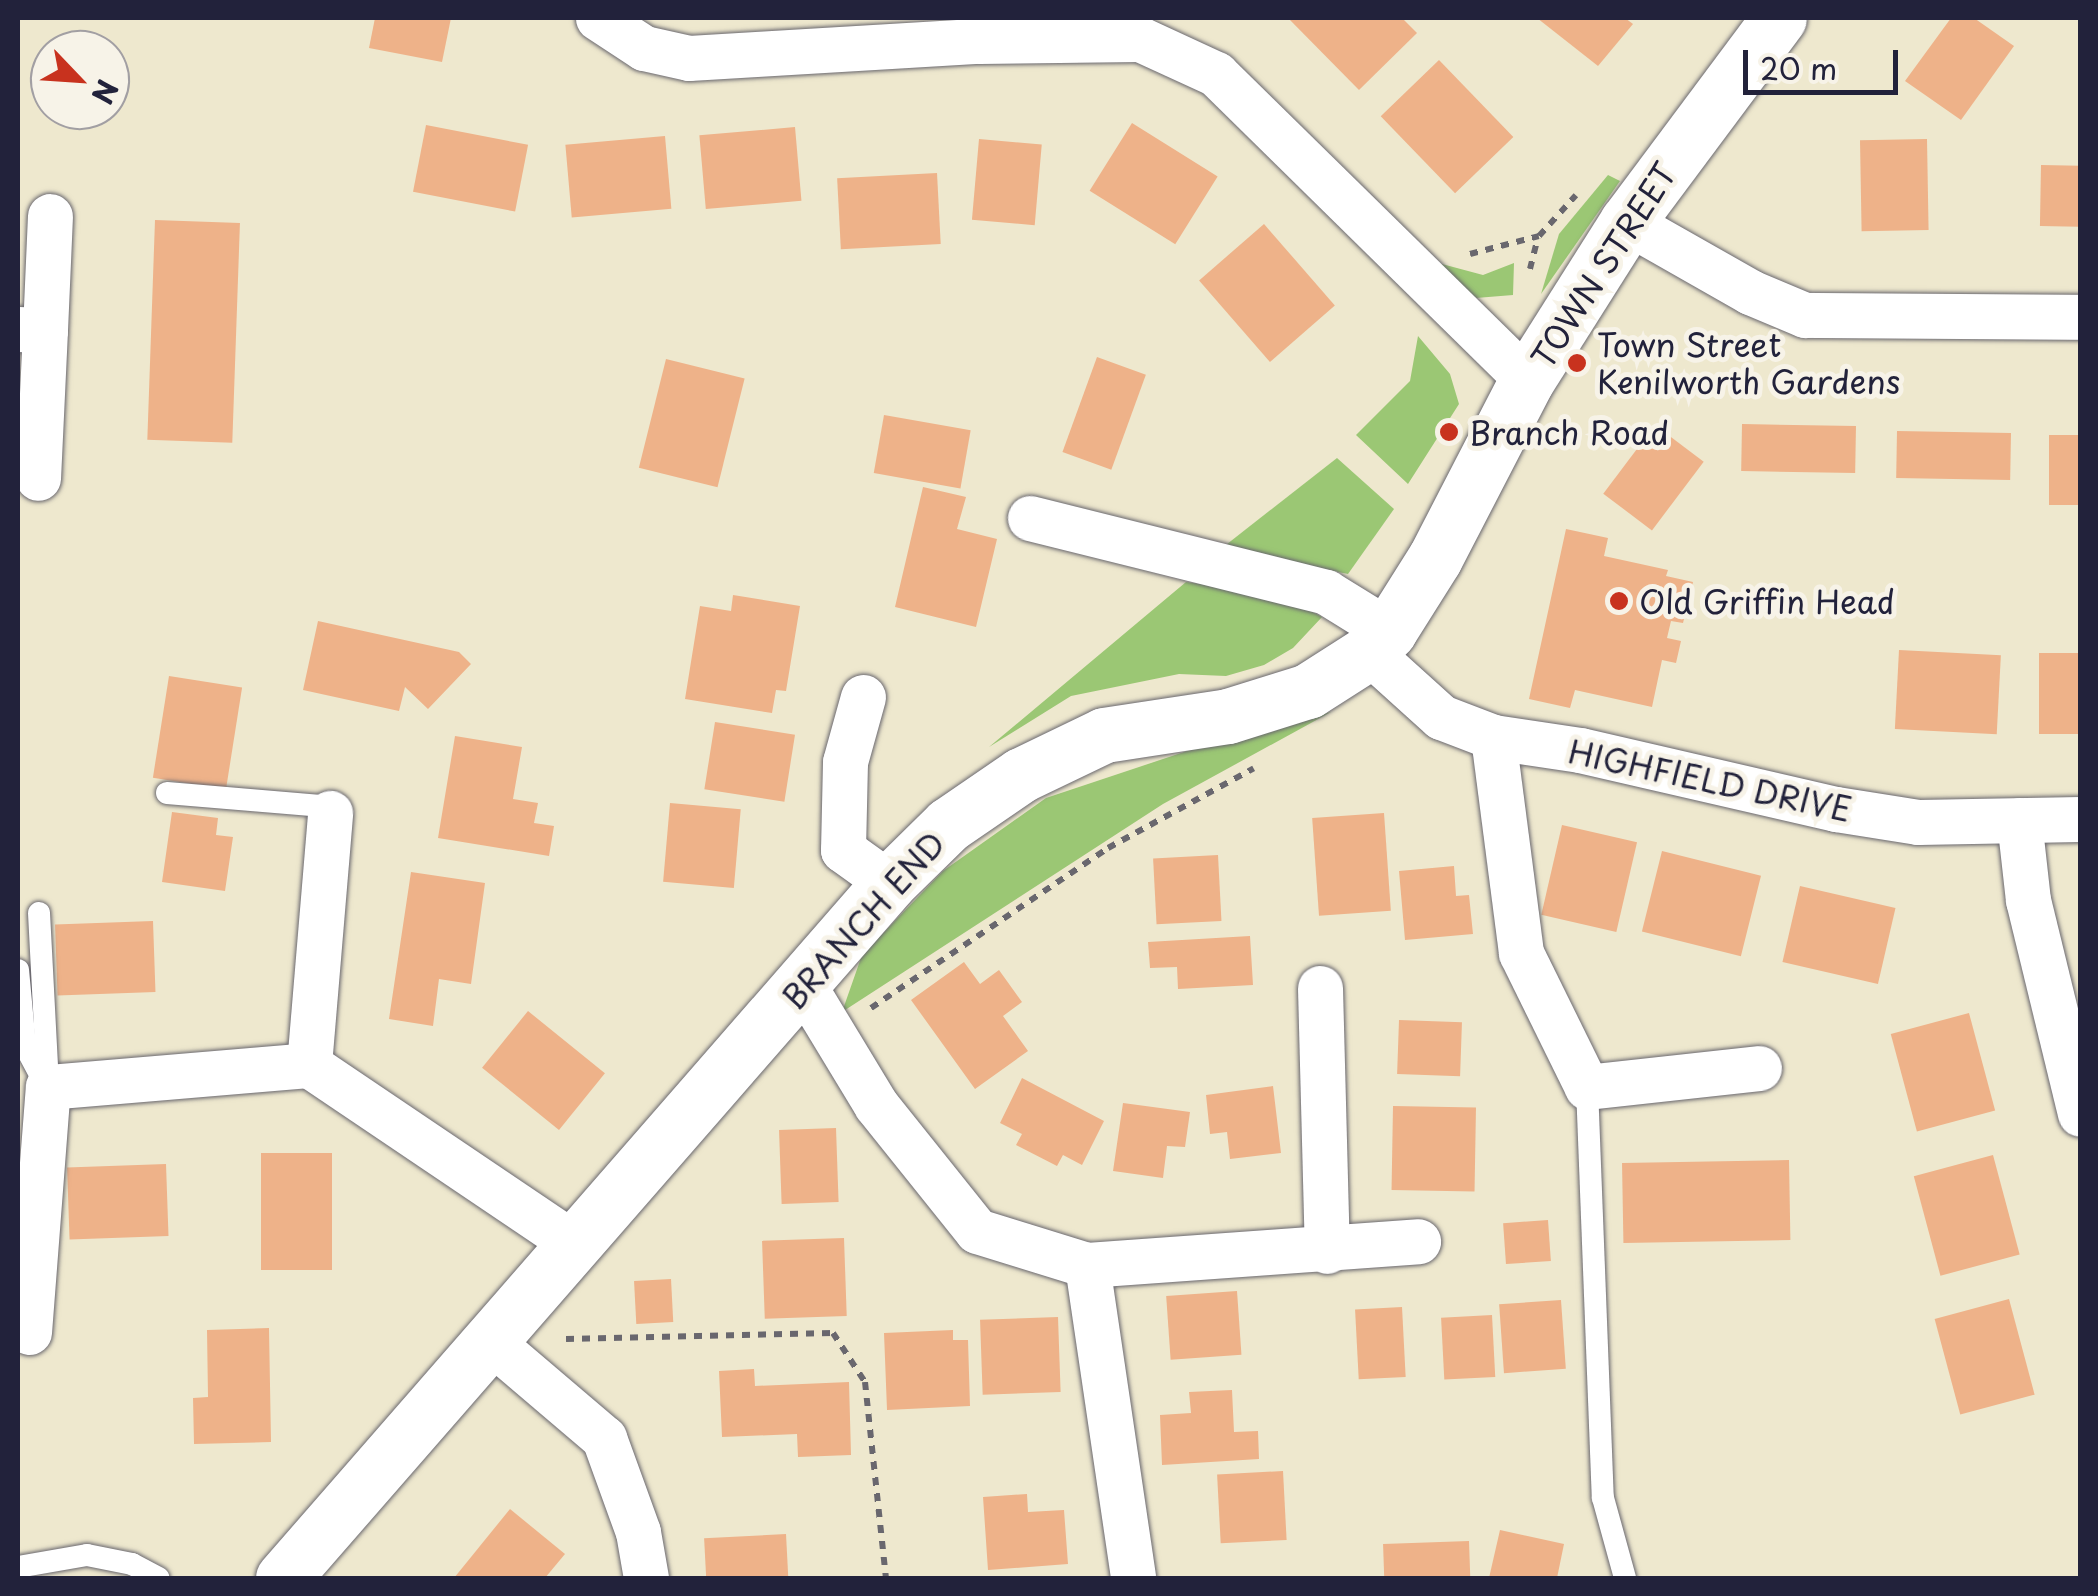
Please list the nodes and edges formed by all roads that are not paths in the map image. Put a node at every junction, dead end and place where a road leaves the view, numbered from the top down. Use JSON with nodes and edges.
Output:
{"nodes":[{"id":1,"x":598,"y":18,"type":"edge"},
{"id":2,"x":1780,"y":18,"type":"edge"},
{"id":3,"x":50,"y":216,"type":"dead end"},
{"id":4,"x":1627,"y":222,"type":"junction"},
{"id":5,"x":2080,"y":317,"type":"edge"},
{"id":6,"x":31,"y":329,"type":"edge"},
{"id":7,"x":1527,"y":380,"type":"junction"},
{"id":8,"x":38,"y":478,"type":"dead end"},
{"id":9,"x":1030,"y":518,"type":"dead end"},
{"id":10,"x":1379,"y":642,"type":"junction"},
{"id":11,"x":863,"y":697,"type":"dead end"},
{"id":12,"x":1493,"y":737,"type":"junction"},
{"id":13,"x":167,"y":793,"type":"dead end"},
{"id":14,"x":330,"y":813,"type":"joint"},
{"id":15,"x":2019,"y":820,"type":"junction"},
{"id":16,"x":2080,"y":820,"type":"edge"},
{"id":17,"x":889,"y":883,"type":"junction"},
{"id":18,"x":38,"y":913,"type":"dead end"},
{"id":19,"x":18,"y":970,"type":"edge"},
{"id":20,"x":804,"y":986,"type":"junction"},
{"id":21,"x":1320,"y":988,"type":"dead end"},
{"id":22,"x":309,"y":1066,"type":"junction"},
{"id":23,"x":1759,"y":1068,"type":"dead end"},
{"id":24,"x":48,"y":1087,"type":"junction"},
{"id":25,"x":1586,"y":1087,"type":"junction"},
{"id":26,"x":2080,"y":1114,"type":"edge"},
{"id":27,"x":1418,"y":1241,"type":"dead end"},
{"id":28,"x":576,"y":1245,"type":"junction"},
{"id":29,"x":1327,"y":1251,"type":"junction"},
{"id":30,"x":1087,"y":1265,"type":"junction"},
{"id":31,"x":30,"y":1332,"type":"dead end"},
{"id":32,"x":490,"y":1341,"type":"junction"},
{"id":33,"x":18,"y":1567,"type":"edge"},
{"id":34,"x":158,"y":1578,"type":"edge"},
{"id":35,"x":283,"y":1578,"type":"edge"},
{"id":36,"x":646,"y":1578,"type":"edge"},
{"id":37,"x":1134,"y":1578,"type":"edge"},
{"id":38,"x":1625,"y":1578,"type":"edge"}],
"edges":[{"from":1,"to":7,"type":"street"},
{"from":2,"to":4,"type":"main road","name":"TOWN STREET"},
{"from":3,"to":6,"type":"street"},
{"from":4,"to":5,"type":"street"},
{"from":4,"to":7,"type":"main road","name":"TOWN STREET"},
{"from":6,"to":8,"type":"street"},
{"from":7,"to":10,"type":"main road","name":"TOWN STREET"},
{"from":9,"to":10,"type":"street"},
{"from":10,"to":12,"type":"street","name":"HIGHFIELD DRIVE"},
{"from":10,"to":17,"type":"main road","name":"BRANCH END"},
{"from":11,"to":17,"type":"street"},
{"from":12,"to":15,"type":"street","name":"HIGHFIELD DRIVE"},
{"from":12,"to":25,"type":"street"},
{"from":13,"to":14,"type":"lane"},
{"from":14,"to":22,"type":"street"},
{"from":15,"to":16,"type":"street","name":"HIGHFIELD DRIVE"},
{"from":15,"to":26,"type":"street"},
{"from":17,"to":20,"type":"main road","name":"BRANCH END"},
{"from":18,"to":24,"type":"lane"},
{"from":19,"to":24,"type":"lane"},
{"from":20,"to":28,"type":"main road","name":"BRANCH END"},
{"from":20,"to":30,"type":"street"},
{"from":21,"to":29,"type":"street"},
{"from":22,"to":24,"type":"street"},
{"from":22,"to":28,"type":"street"},
{"from":23,"to":25,"type":"street"},
{"from":24,"to":31,"type":"street"},
{"from":25,"to":38,"type":"lane"},
{"from":27,"to":29,"type":"street"},
{"from":28,"to":32,"type":"main road","name":"BRANCH END"},
{"from":29,"to":30,"type":"street"},
{"from":30,"to":37,"type":"street"},
{"from":32,"to":35,"type":"main road","name":"BRANCH END"},
{"from":32,"to":36,"type":"street"},
{"from":33,"to":34,"type":"lane"}]}
